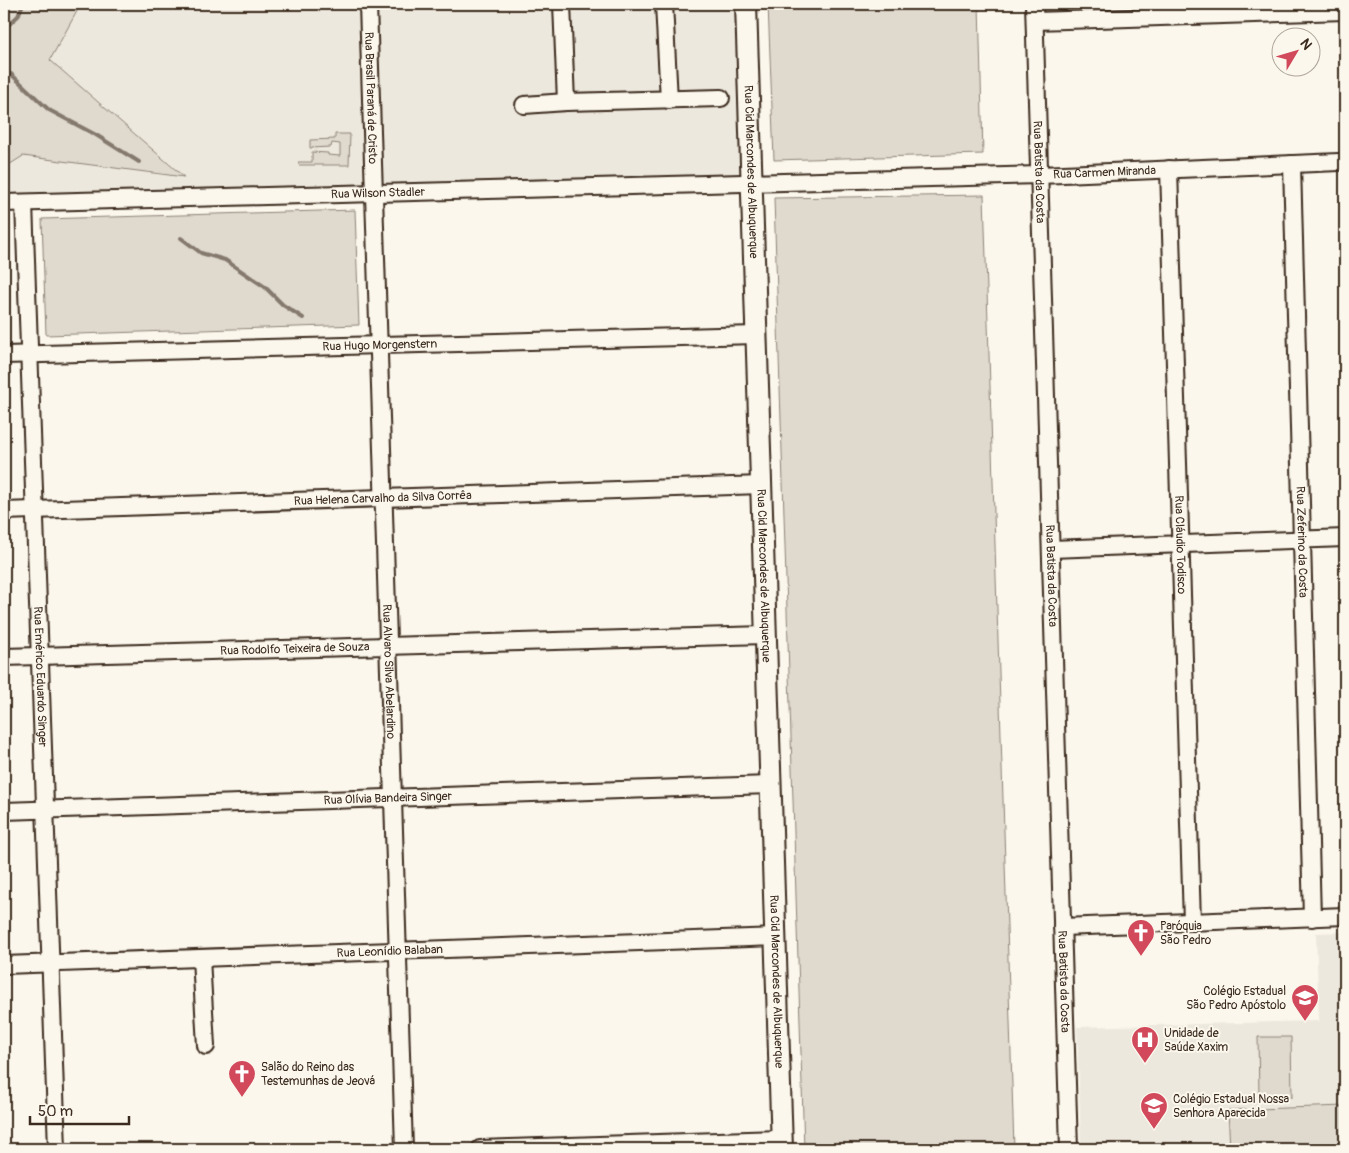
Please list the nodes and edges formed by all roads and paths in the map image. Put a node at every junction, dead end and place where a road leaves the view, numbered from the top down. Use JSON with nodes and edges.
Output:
{"nodes":[{"id":1,"x":368,"y":4,"type":"edge"},
{"id":2,"x":562,"y":4,"type":"edge"},
{"id":3,"x":664,"y":4,"type":"edge"},
{"id":4,"x":746,"y":4,"type":"edge"},
{"id":5,"x":1034,"y":4,"type":"edge"},
{"id":6,"x":1345,"y":11,"type":"edge"},
{"id":7,"x":1035,"y":21,"type":"junction"},
{"id":8,"x":721,"y":98,"type":"dead end"},
{"id":9,"x":668,"y":100,"type":"junction"},
{"id":10,"x":566,"y":102,"type":"junction"},
{"id":11,"x":524,"y":105,"type":"dead end"},
{"id":12,"x":1339,"y":162,"type":"dead end"},
{"id":13,"x":1292,"y":164,"type":"junction"},
{"id":14,"x":1169,"y":169,"type":"junction"},
{"id":15,"x":1040,"y":175,"type":"junction"},
{"id":16,"x":751,"y":182,"type":"junction"},
{"id":17,"x":374,"y":193,"type":"junction"},
{"id":18,"x":4,"y":203,"type":"edge"},
{"id":19,"x":24,"y":203,"type":"junction"},
{"id":20,"x":756,"y":335,"type":"junction"},
{"id":21,"x":379,"y":345,"type":"junction"},
{"id":22,"x":4,"y":354,"type":"edge"},
{"id":23,"x":29,"y":354,"type":"junction"},
{"id":24,"x":761,"y":485,"type":"junction"},
{"id":25,"x":384,"y":498,"type":"junction"},
{"id":26,"x":35,"y":510,"type":"junction"},
{"id":27,"x":4,"y":511,"type":"edge"},
{"id":28,"x":1345,"y":538,"type":"edge"},
{"id":29,"x":1302,"y":540,"type":"junction"},
{"id":30,"x":1180,"y":544,"type":"junction"},
{"id":31,"x":1051,"y":549,"type":"junction"},
{"id":32,"x":766,"y":635,"type":"junction"},
{"id":33,"x":388,"y":646,"type":"junction"},
{"id":34,"x":40,"y":656,"type":"junction"},
{"id":35,"x":4,"y":657,"type":"edge"},
{"id":36,"x":770,"y":785,"type":"junction"},
{"id":37,"x":393,"y":798,"type":"junction"},
{"id":38,"x":45,"y":809,"type":"junction"},
{"id":39,"x":4,"y":811,"type":"edge"},
{"id":40,"x":1345,"y":916,"type":"edge"},
{"id":41,"x":1312,"y":918,"type":"junction"},
{"id":42,"x":1192,"y":922,"type":"junction"},
{"id":43,"x":1062,"y":927,"type":"junction"},
{"id":44,"x":775,"y":938,"type":"junction"},
{"id":45,"x":398,"y":951,"type":"junction"},
{"id":46,"x":201,"y":958,"type":"junction"},
{"id":47,"x":50,"y":964,"type":"junction"},
{"id":48,"x":4,"y":965,"type":"edge"},
{"id":49,"x":206,"y":1046,"type":"dead end"},
{"id":50,"x":782,"y":1144,"type":"edge"},
{"id":51,"x":57,"y":1149,"type":"edge"},
{"id":52,"x":404,"y":1149,"type":"edge"},
{"id":53,"x":480,"y":1149,"type":"edge"},
{"id":54,"x":1069,"y":1149,"type":"edge"}],
"edges":[{"from":1,"to":17,"type":"street","name":"Rua Brasil Paraná de Cristo"},
{"from":2,"to":10,"type":"street"},
{"from":3,"to":9,"type":"street"},
{"from":4,"to":16,"type":"street","name":"Rua Cid Marcondes de Albuquerque"},
{"from":5,"to":7,"type":"street","name":"Rua Batista da Costa"},
{"from":6,"to":7,"type":"street"},
{"from":7,"to":15,"type":"street","name":"Rua Batista da Costa"},
{"from":8,"to":9,"type":"street"},
{"from":9,"to":10,"type":"street"},
{"from":10,"to":11,"type":"street"},
{"from":12,"to":13,"type":"street","name":"Rua Carmen Miranda"},
{"from":13,"to":14,"type":"street","name":"Rua Carmen Miranda"},
{"from":13,"to":29,"type":"street","name":"Rua Zeferino da Costa"},
{"from":14,"to":15,"type":"street","name":"Rua Carmen Miranda"},
{"from":14,"to":30,"type":"street","name":"Rua Cláudio Todisco"},
{"from":15,"to":16,"type":"street","name":"Rua Carmen Miranda"},
{"from":15,"to":31,"type":"street","name":"Rua Batista da Costa"},
{"from":16,"to":17,"type":"street","name":"Rua Wilson Stadler"},
{"from":16,"to":20,"type":"street","name":"Rua Cid Marcondes de Albuquerque"},
{"from":17,"to":19,"type":"street","name":"Rua Wilson Stadler"},
{"from":17,"to":21,"type":"street","name":"Rua Alvaro Silva Abelardino"},
{"from":18,"to":19,"type":"street","name":"Rua Wilson Stadler"},
{"from":19,"to":23,"type":"street","name":"Rua Emérico Eduardo Singer"},
{"from":20,"to":21,"type":"street","name":"Rua Hugo Morgenstern"},
{"from":20,"to":24,"type":"street","name":"Rua Cid Marcondes de Albuquerque"},
{"from":21,"to":23,"type":"street","name":"Rua Hugo Morgenstern"},
{"from":21,"to":25,"type":"street","name":"Rua Alvaro Silva Abelardino"},
{"from":22,"to":23,"type":"street","name":"Rua Hugo Morgenstern"},
{"from":23,"to":26,"type":"street","name":"Rua Emérico Eduardo Singer"},
{"from":24,"to":25,"type":"street","name":"Rua Helena Carvalho da Silva Corrêa"},
{"from":24,"to":32,"type":"street","name":"Rua Cid Marcondes de Albuquerque"},
{"from":25,"to":26,"type":"street","name":"Rua Helena Carvalho da Silva Corrêa"},
{"from":25,"to":33,"type":"street","name":"Rua Alvaro Silva Abelardino"},
{"from":26,"to":27,"type":"street","name":"Rua Helena Carvalho da Silva Corrêa"},
{"from":26,"to":34,"type":"street","name":"Rua Emérico Eduardo Singer"},
{"from":28,"to":29,"type":"street"},
{"from":29,"to":30,"type":"street"},
{"from":29,"to":41,"type":"street","name":"Rua Zeferino da Costa"},
{"from":30,"to":31,"type":"street"},
{"from":30,"to":42,"type":"street","name":"Rua Cláudio Todisco"},
{"from":31,"to":43,"type":"street","name":"Rua Batista da Costa"},
{"from":32,"to":33,"type":"street","name":"Rua Rodolfo Teixeira de Souza"},
{"from":32,"to":36,"type":"street","name":"Rua Cid Marcondes de Albuquerque"},
{"from":33,"to":34,"type":"street","name":"Rua Rodolfo Teixeira de Souza"},
{"from":33,"to":37,"type":"street","name":"Rua Alvaro Silva Abelardino"},
{"from":34,"to":35,"type":"street","name":"Rua Rodolfo Teixeira de Souza"},
{"from":34,"to":38,"type":"street","name":"Rua Emérico Eduardo Singer"},
{"from":36,"to":37,"type":"street","name":"Rua Olívia Bandeira Singer"},
{"from":36,"to":44,"type":"street","name":"Rua Cid Marcondes de Albuquerque"},
{"from":37,"to":38,"type":"street","name":"Rua Olívia Bandeira Singer"},
{"from":37,"to":45,"type":"street","name":"Rua Alvaro Silva Abelardino"},
{"from":38,"to":39,"type":"street","name":"Rua Olívia Bandeira Singer"},
{"from":38,"to":47,"type":"street","name":"Rua Emérico Eduardo Singer"},
{"from":40,"to":41,"type":"street"},
{"from":41,"to":42,"type":"street"},
{"from":42,"to":43,"type":"street"},
{"from":43,"to":54,"type":"street","name":"Rua Batista da Costa"},
{"from":44,"to":45,"type":"street","name":"Rua Leonídio Balaban"},
{"from":44,"to":50,"type":"street","name":"Rua Cid Marcondes de Albuquerque"},
{"from":45,"to":46,"type":"street","name":"Rua Leonídio Balaban"},
{"from":45,"to":52,"type":"street","name":"Rua Alvaro Silva Abelardino"},
{"from":46,"to":47,"type":"street","name":"Rua Leonídio Balaban"},
{"from":46,"to":49,"type":"street"},
{"from":47,"to":48,"type":"street","name":"Rua Leonídio Balaban"},
{"from":47,"to":51,"type":"street","name":"Rua Emérico Eduardo Singer"},
{"from":50,"to":53,"type":"street"}]}
